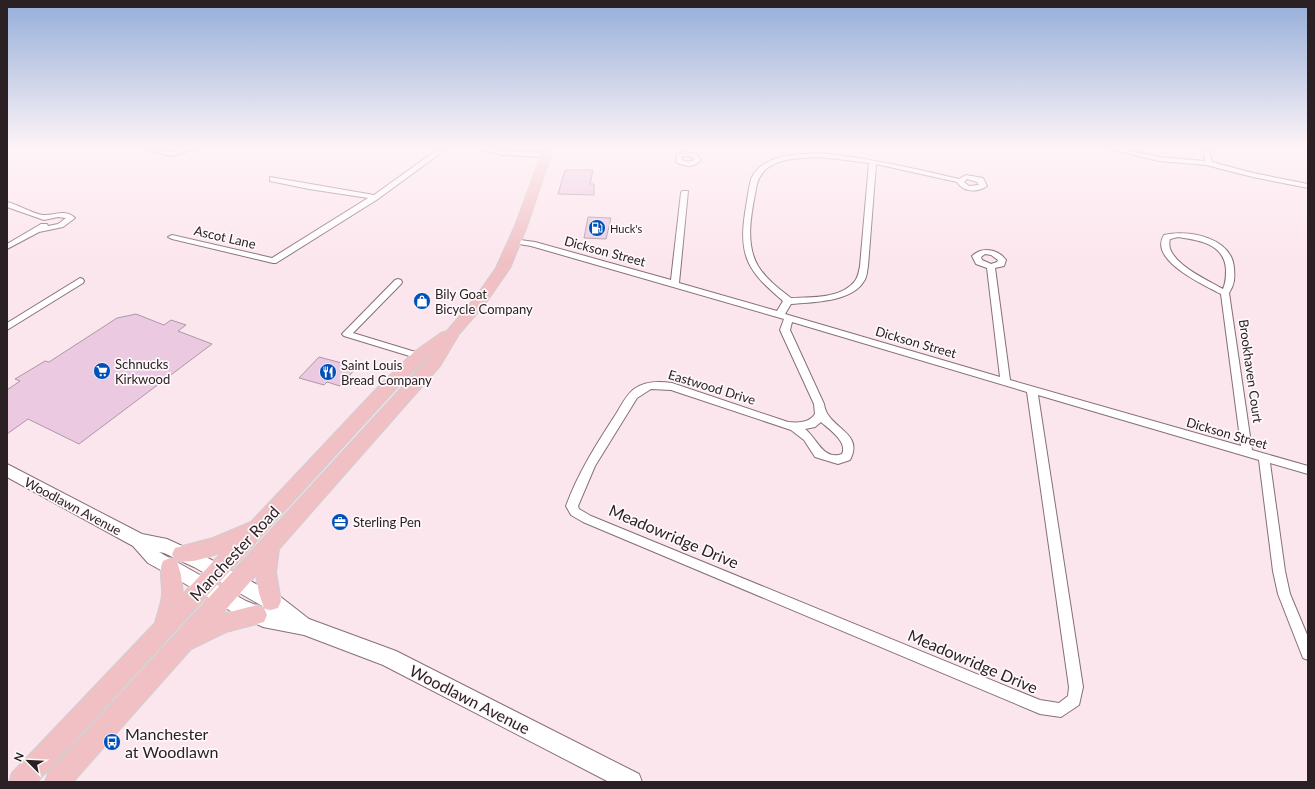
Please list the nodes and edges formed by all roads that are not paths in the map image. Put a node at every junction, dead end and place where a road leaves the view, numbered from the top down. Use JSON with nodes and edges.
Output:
{"nodes":[{"id":1,"x":304,"y":186,"type":"edge"},
{"id":2,"x":390,"y":186,"type":"edge"},
{"id":3,"x":535,"y":186,"type":"edge"},
{"id":4,"x":754,"y":186,"type":"edge"},
{"id":5,"x":871,"y":186,"type":"edge"},
{"id":6,"x":685,"y":193,"type":"dead end"},
{"id":7,"x":375,"y":196,"type":"junction"},
{"id":8,"x":7,"y":204,"type":"edge"},
{"id":9,"x":44,"y":218,"type":"junction"},
{"id":10,"x":40,"y":230,"type":"junction"},
{"id":11,"x":172,"y":236,"type":"dead end"},
{"id":12,"x":516,"y":241,"type":"junction"},
{"id":13,"x":7,"y":247,"type":"edge"},
{"id":14,"x":991,"y":267,"type":"dead end"},
{"id":15,"x":80,"y":281,"type":"dead end"},
{"id":16,"x":398,"y":282,"type":"dead end"},
{"id":17,"x":675,"y":284,"type":"junction"},
{"id":18,"x":1225,"y":294,"type":"junction"},
{"id":19,"x":789,"y":301,"type":"junction"},
{"id":20,"x":784,"y":317,"type":"junction"},
{"id":21,"x":7,"y":327,"type":"edge"},
{"id":22,"x":454,"y":331,"type":"junction"},
{"id":23,"x":419,"y":356,"type":"junction"},
{"id":24,"x":1005,"y":381,"type":"junction"},
{"id":25,"x":1032,"y":390,"type":"junction"},
{"id":26,"x":820,"y":414,"type":"junction"},
{"id":27,"x":792,"y":426,"type":"junction"},
{"id":28,"x":1247,"y":452,"type":"junction"},
{"id":29,"x":1264,"y":457,"type":"junction"},
{"id":30,"x":7,"y":470,"type":"edge"},
{"id":31,"x":1308,"y":470,"type":"edge"},
{"id":32,"x":572,"y":506,"type":"joint"},
{"id":33,"x":263,"y":522,"type":"junction"},
{"id":34,"x":271,"y":544,"type":"junction"},
{"id":35,"x":176,"y":560,"type":"junction"},
{"id":36,"x":210,"y":579,"type":"junction"},
{"id":37,"x":229,"y":590,"type":"junction"},
{"id":38,"x":264,"y":608,"type":"junction"},
{"id":39,"x":160,"y":632,"type":"junction"},
{"id":40,"x":179,"y":646,"type":"junction"},
{"id":41,"x":1308,"y":654,"type":"edge"},
{"id":42,"x":21,"y":782,"type":"edge"},
{"id":43,"x":57,"y":782,"type":"edge"},
{"id":44,"x":631,"y":782,"type":"edge"}],
"edges":[{"from":1,"to":7,"type":"street"},
{"from":2,"to":7,"type":"street"},
{"from":3,"to":12,"type":"main road","name":"Manchester Road"},
{"from":4,"to":19,"type":"street"},
{"from":5,"to":19,"type":"street"},
{"from":6,"to":17,"type":"street"},
{"from":7,"to":11,"type":"street","name":"Ascot Lane"},
{"from":8,"to":9,"type":"street"},
{"from":9,"to":10,"type":"street"},
{"from":9,"to":10,"type":"street"},
{"from":10,"to":13,"type":"street"},
{"from":12,"to":17,"type":"street","name":"Dickson Street"},
{"from":12,"to":22,"type":"main road","name":"Manchester Road"},
{"from":14,"to":24,"type":"street"},
{"from":15,"to":21,"type":"street"},
{"from":16,"to":23,"type":"street"},
{"from":17,"to":20,"type":"street","name":"Dickson Street"},
{"from":18,"to":18,"type":"street","name":"Brookhaven Court"},
{"from":18,"to":28,"type":"street","name":"Brookhaven Court"},
{"from":19,"to":20,"type":"street"},
{"from":20,"to":24,"type":"street","name":"Dickson Street"},
{"from":20,"to":26,"type":"street"},
{"from":22,"to":23,"type":"main road","name":"Manchester Road"},
{"from":22,"to":34,"type":"main road","name":"Manchester Road"},
{"from":23,"to":33,"type":"main road","name":"Manchester Road"},
{"from":24,"to":25,"type":"street","name":"Dickson Street"},
{"from":25,"to":28,"type":"street","name":"Dickson Street"},
{"from":25,"to":32,"type":"street","name":"Meadowridge Drive"},
{"from":26,"to":27,"type":"street","name":"Eastwood Drive"},
{"from":26,"to":27,"type":"street","name":"Eastwood Drive"},
{"from":27,"to":32,"type":"street","name":"Eastwood Drive"},
{"from":28,"to":29,"type":"street","name":"Dickson Street"},
{"from":29,"to":31,"type":"street","name":"Dickson Street"},
{"from":29,"to":41,"type":"street"},
{"from":30,"to":35,"type":"street","name":"Woodlawn Avenue"},
{"from":33,"to":35,"type":"main road"},
{"from":33,"to":36,"type":"main road","name":"Manchester Road"},
{"from":34,"to":37,"type":"main road","name":"Manchester Road"},
{"from":34,"to":38,"type":"main road"},
{"from":35,"to":36,"type":"street","name":"Woodlawn Avenue"},
{"from":35,"to":39,"type":"main road"},
{"from":36,"to":37,"type":"street","name":"Woodlawn Avenue"},
{"from":36,"to":39,"type":"main road","name":"Manchester Road"},
{"from":37,"to":38,"type":"street","name":"Woodlawn Avenue"},
{"from":37,"to":40,"type":"main road","name":"Manchester Road"},
{"from":38,"to":40,"type":"main road"},
{"from":38,"to":44,"type":"street","name":"Woodlawn Avenue"},
{"from":39,"to":42,"type":"main road","name":"Manchester Road"},
{"from":40,"to":43,"type":"main road","name":"Manchester Road"}]}
